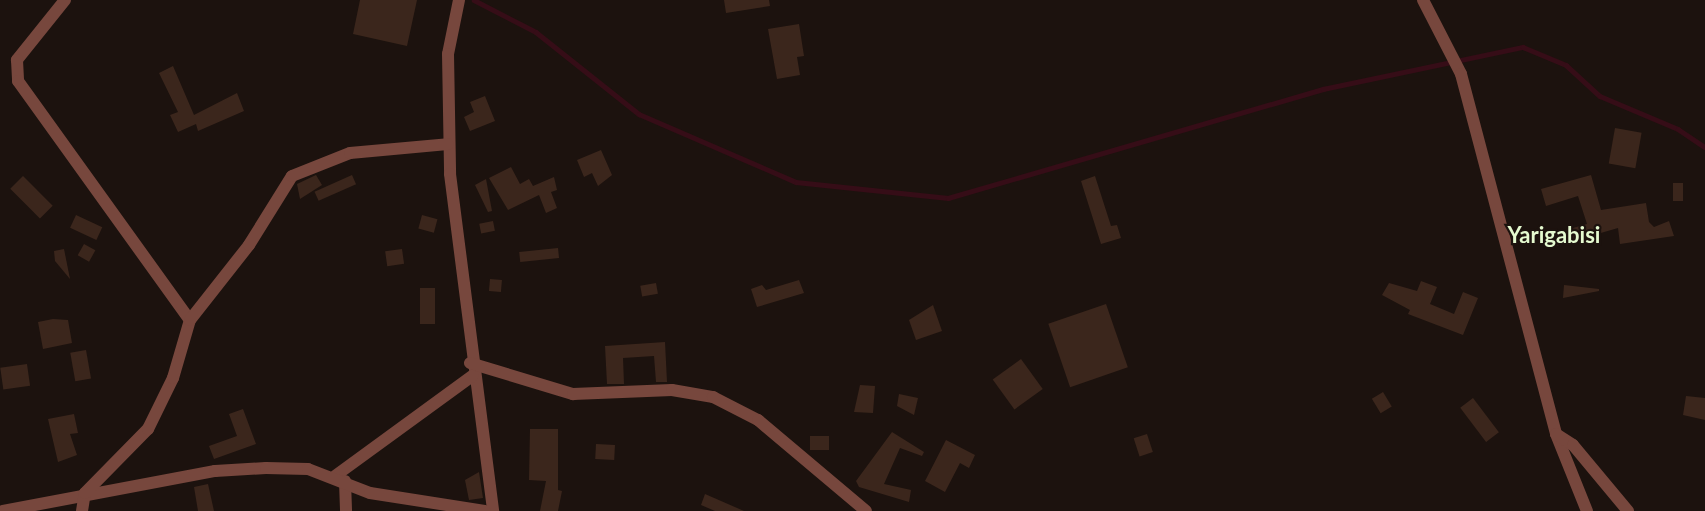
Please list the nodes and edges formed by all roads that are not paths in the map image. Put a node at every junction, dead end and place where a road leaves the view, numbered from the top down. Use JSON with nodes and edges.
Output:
{"nodes":[{"id":1,"x":64,"y":0,"type":"edge"},
{"id":2,"x":459,"y":0,"type":"edge"},
{"id":3,"x":1423,"y":0,"type":"edge"},
{"id":4,"x":448,"y":144,"type":"junction"},
{"id":5,"x":190,"y":320,"type":"junction"},
{"id":6,"x":471,"y":370,"type":"junction"},
{"id":7,"x":1556,"y":434,"type":"junction"},
{"id":8,"x":340,"y":479,"type":"junction"},
{"id":9,"x":85,"y":493,"type":"junction"},
{"id":10,"x":3,"y":511,"type":"edge"},
{"id":11,"x":82,"y":511,"type":"edge"},
{"id":12,"x":346,"y":511,"type":"edge"},
{"id":13,"x":486,"y":511,"type":"edge"},
{"id":14,"x":493,"y":511,"type":"edge"},
{"id":15,"x":866,"y":511,"type":"edge"},
{"id":16,"x":1587,"y":511,"type":"edge"},
{"id":17,"x":1628,"y":511,"type":"edge"}],
"edges":[{"from":1,"to":5,"type":"street"},
{"from":2,"to":4,"type":"street"},
{"from":3,"to":7,"type":"street"},
{"from":4,"to":5,"type":"street"},
{"from":4,"to":6,"type":"street"},
{"from":5,"to":9,"type":"street"},
{"from":6,"to":8,"type":"street"},
{"from":6,"to":14,"type":"street"},
{"from":6,"to":15,"type":"street"},
{"from":7,"to":16,"type":"street"},
{"from":7,"to":17,"type":"street"},
{"from":8,"to":9,"type":"street"},
{"from":8,"to":12,"type":"street"},
{"from":8,"to":13,"type":"street"},
{"from":9,"to":10,"type":"street"},
{"from":9,"to":11,"type":"street"}]}
